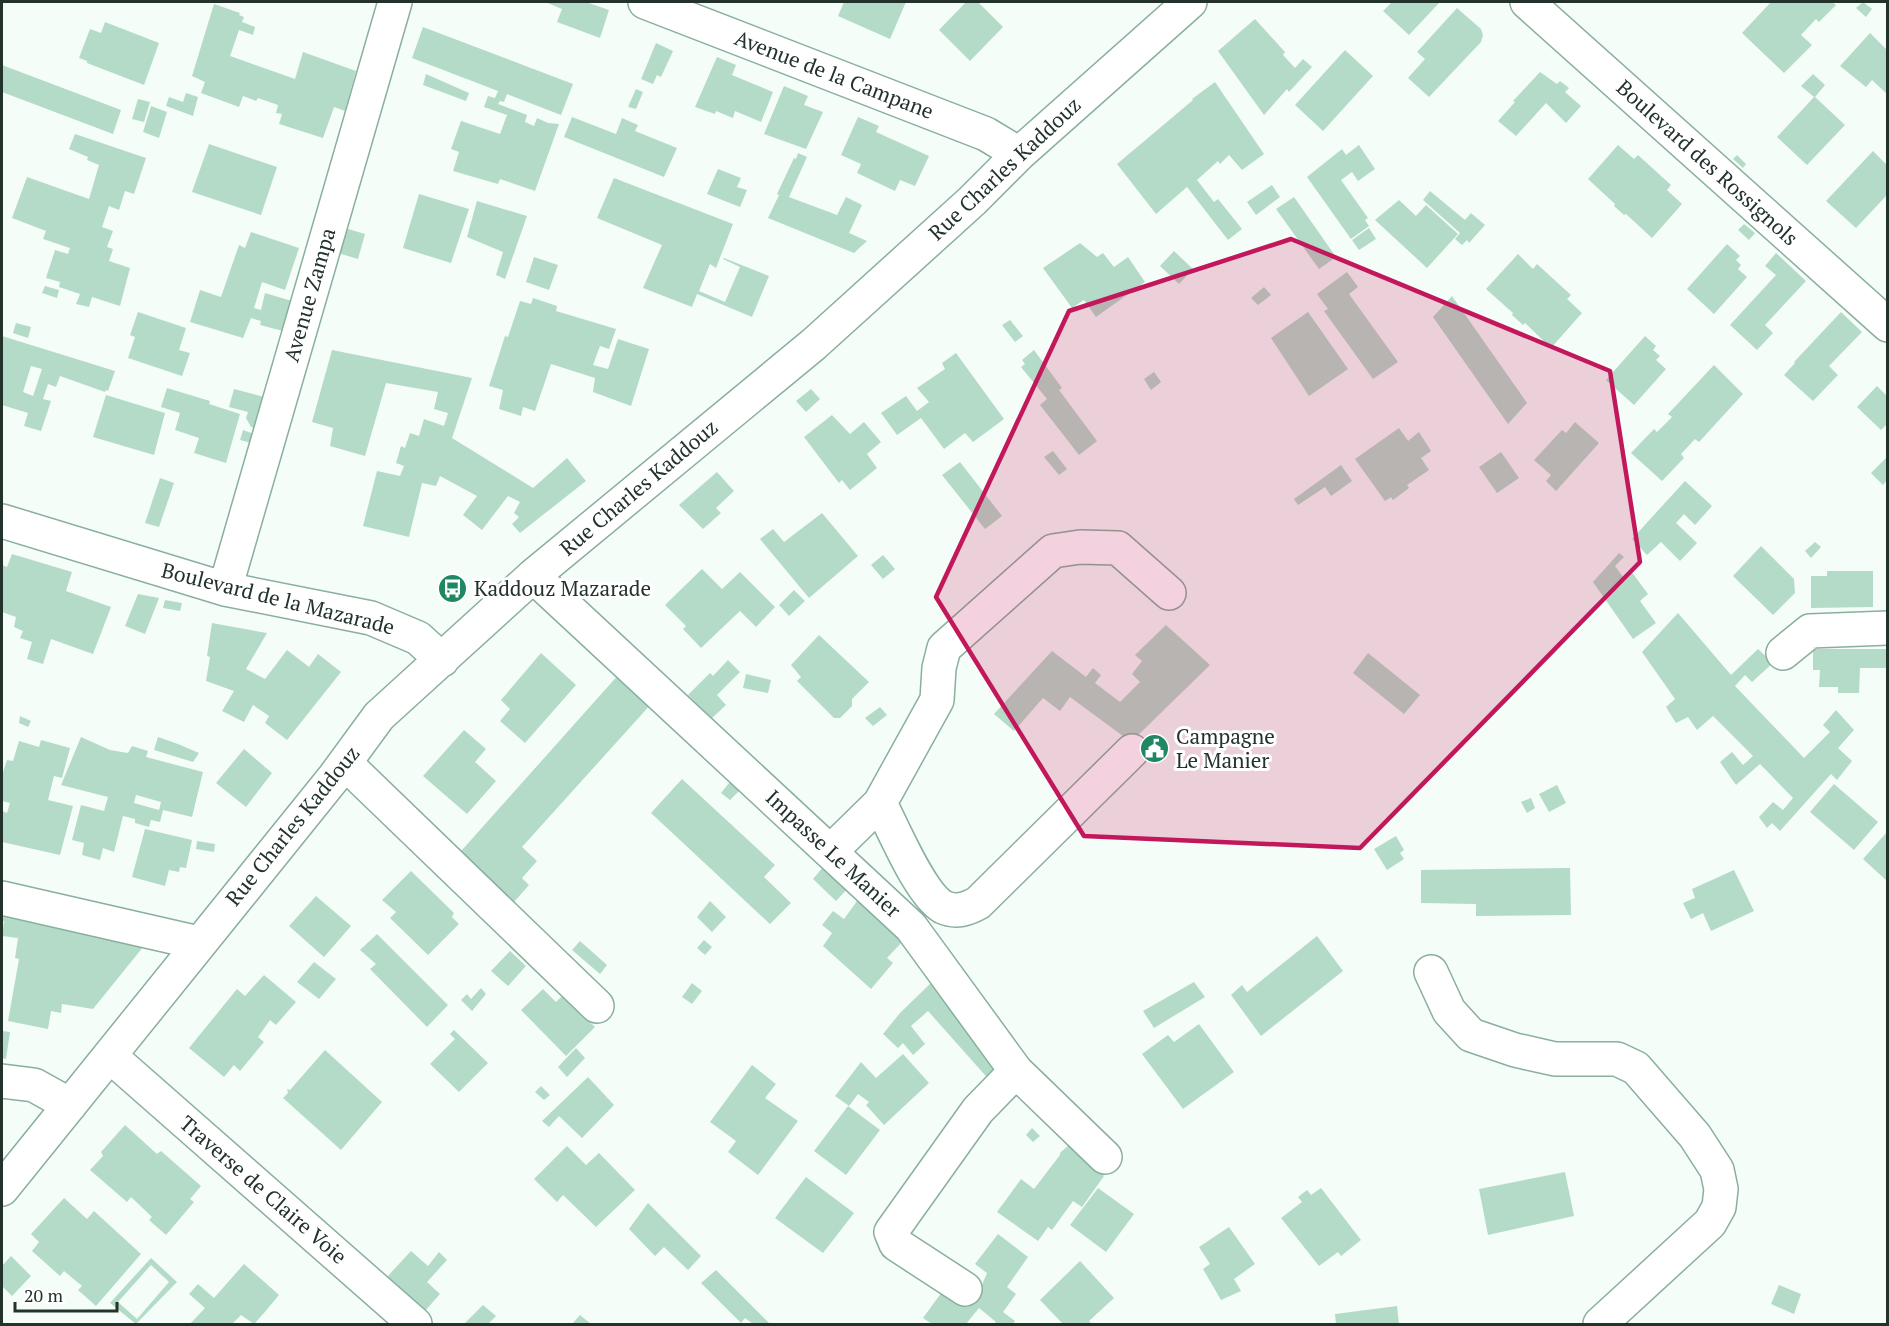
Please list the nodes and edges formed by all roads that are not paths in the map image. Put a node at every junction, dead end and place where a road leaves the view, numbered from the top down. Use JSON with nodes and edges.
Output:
{"nodes":[{"id":1,"x":396,"y":2,"type":"edge"},
{"id":2,"x":645,"y":2,"type":"edge"},
{"id":3,"x":1190,"y":2,"type":"edge"},
{"id":4,"x":1527,"y":2,"type":"edge"},
{"id":5,"x":1019,"y":154,"type":"junction"},
{"id":6,"x":1887,"y":325,"type":"edge"},
{"id":7,"x":2,"y":521,"type":"edge"},
{"id":8,"x":533,"y":576,"type":"junction"},
{"id":9,"x":225,"y":589,"type":"junction"},
{"id":10,"x":1169,"y":593,"type":"dead end"},
{"id":11,"x":1887,"y":628,"type":"edge"},
{"id":12,"x":1783,"y":653,"type":"dead end"},
{"id":13,"x":442,"y":660,"type":"junction"},
{"id":14,"x":1132,"y":751,"type":"dead end"},
{"id":15,"x":345,"y":763,"type":"junction"},
{"id":16,"x":880,"y":803,"type":"junction"},
{"id":17,"x":830,"y":852,"type":"junction"},
{"id":18,"x":2,"y":898,"type":"edge"},
{"id":19,"x":199,"y":943,"type":"junction"},
{"id":20,"x":1431,"y":972,"type":"dead end"},
{"id":21,"x":597,"y":1006,"type":"dead end"},
{"id":22,"x":110,"y":1056,"type":"junction"},
{"id":23,"x":1016,"y":1071,"type":"junction"},
{"id":24,"x":2,"y":1081,"type":"edge"},
{"id":25,"x":70,"y":1105,"type":"junction"},
{"id":26,"x":1105,"y":1157,"type":"dead end"},
{"id":27,"x":2,"y":1190,"type":"edge"},
{"id":28,"x":965,"y":1289,"type":"dead end"},
{"id":29,"x":415,"y":1324,"type":"edge"},
{"id":30,"x":1600,"y":1324,"type":"edge"}],
"edges":[{"from":1,"to":9,"type":"street","name":"Avenue Zampa"},
{"from":2,"to":5,"type":"street","name":"Avenue de la Campane"},
{"from":3,"to":5,"type":"street","name":"Rue Charles Kaddouz"},
{"from":4,"to":6,"type":"street","name":"Boulevard des Rossignols"},
{"from":5,"to":8,"type":"street","name":"Rue Charles Kaddouz"},
{"from":7,"to":9,"type":"street","name":"Boulevard de la Mazarade"},
{"from":8,"to":13,"type":"street","name":"Rue Charles Kaddouz"},
{"from":8,"to":17,"type":"street","name":"Impasse Le Manier"},
{"from":9,"to":13,"type":"street","name":"Boulevard de la Mazarade"},
{"from":10,"to":16,"type":"street"},
{"from":11,"to":12,"type":"street"},
{"from":13,"to":15,"type":"street","name":"Rue Charles Kaddouz"},
{"from":14,"to":16,"type":"street"},
{"from":15,"to":19,"type":"street","name":"Rue Charles Kaddouz"},
{"from":15,"to":21,"type":"street"},
{"from":16,"to":17,"type":"street"},
{"from":17,"to":23,"type":"street","name":"Impasse Le Manier"},
{"from":18,"to":19,"type":"street"},
{"from":19,"to":22,"type":"street","name":"Rue Charles Kaddouz"},
{"from":20,"to":30,"type":"street"},
{"from":22,"to":25,"type":"street","name":"Rue Charles Kaddouz"},
{"from":22,"to":29,"type":"street","name":"Traverse de Claire Voie"},
{"from":23,"to":26,"type":"street","name":"Impasse Le Manier"},
{"from":23,"to":28,"type":"street"},
{"from":24,"to":25,"type":"street"},
{"from":25,"to":27,"type":"street","name":"Rue Charles Kaddouz"}]}
